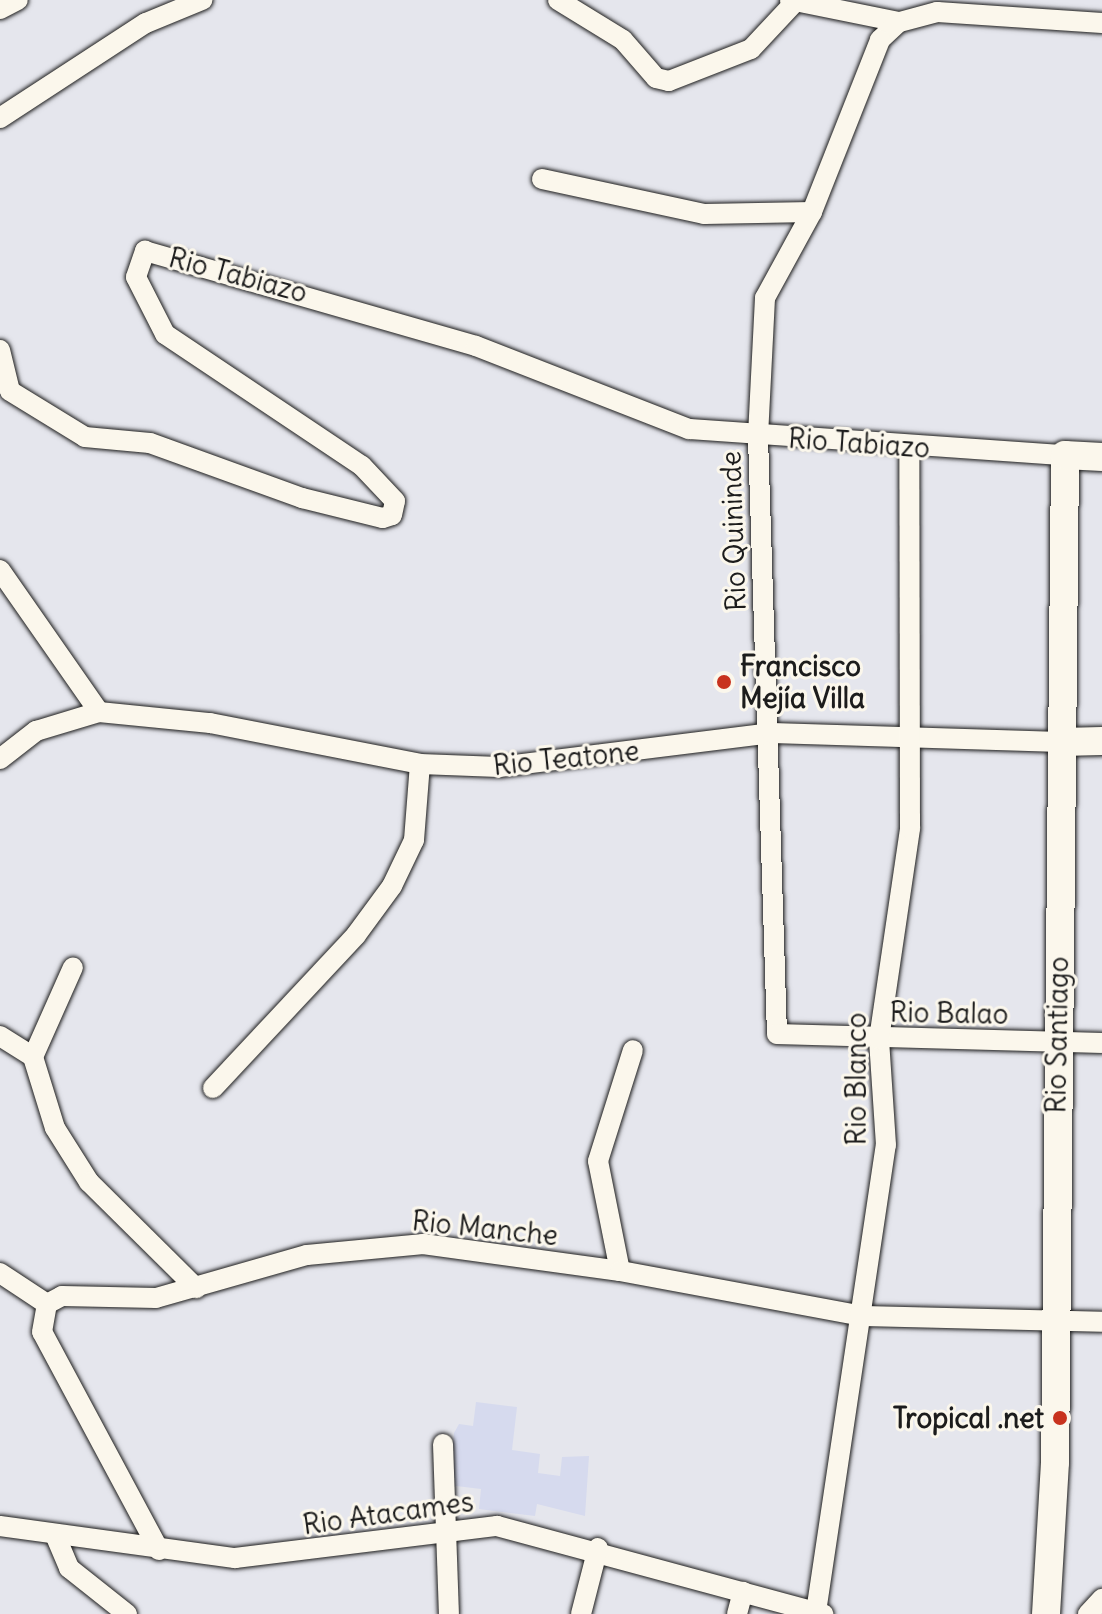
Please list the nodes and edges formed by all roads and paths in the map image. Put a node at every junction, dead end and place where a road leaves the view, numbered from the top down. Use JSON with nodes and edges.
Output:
{"nodes":[{"id":1,"x":18,"y":0,"type":"edge"},
{"id":2,"x":202,"y":0,"type":"edge"},
{"id":3,"x":558,"y":0,"type":"edge"},
{"id":4,"x":792,"y":1,"type":"edge"},
{"id":5,"x":937,"y":6,"type":"edge"},
{"id":6,"x":0,"y":9,"type":"edge"},
{"id":7,"x":899,"y":22,"type":"junction"},
{"id":8,"x":1102,"y":23,"type":"edge"},
{"id":9,"x":0,"y":118,"type":"edge"},
{"id":10,"x":542,"y":179,"type":"dead end"},
{"id":11,"x":812,"y":212,"type":"junction"},
{"id":12,"x":0,"y":350,"type":"edge"},
{"id":13,"x":758,"y":437,"type":"junction"},
{"id":14,"x":909,"y":446,"type":"junction"},
{"id":15,"x":1065,"y":455,"type":"junction"},
{"id":16,"x":1102,"y":457,"type":"edge"},
{"id":17,"x":0,"y":570,"type":"edge"},
{"id":18,"x":99,"y":712,"type":"junction"},
{"id":19,"x":772,"y":733,"type":"junction"},
{"id":20,"x":913,"y":737,"type":"junction"},
{"id":21,"x":1102,"y":741,"type":"edge"},
{"id":22,"x":1061,"y":742,"type":"junction"},
{"id":23,"x":0,"y":759,"type":"edge"},
{"id":24,"x":420,"y":764,"type":"junction"},
{"id":25,"x":73,"y":967,"type":"dead end"},
{"id":26,"x":0,"y":1036,"type":"edge"},
{"id":27,"x":794,"y":1038,"type":"joint"},
{"id":28,"x":879,"y":1039,"type":"junction"},
{"id":29,"x":1057,"y":1042,"type":"junction"},
{"id":30,"x":1102,"y":1043,"type":"edge"},
{"id":31,"x":633,"y":1050,"type":"dead end"},
{"id":32,"x":33,"y":1057,"type":"junction"},
{"id":33,"x":213,"y":1088,"type":"dead end"},
{"id":34,"x":620,"y":1271,"type":"junction"},
{"id":35,"x":0,"y":1273,"type":"edge"},
{"id":36,"x":196,"y":1288,"type":"junction"},
{"id":37,"x":47,"y":1304,"type":"junction"},
{"id":38,"x":863,"y":1316,"type":"junction"},
{"id":39,"x":1056,"y":1320,"type":"junction"},
{"id":40,"x":1102,"y":1322,"type":"edge"},
{"id":41,"x":443,"y":1444,"type":"dead end"},
{"id":42,"x":0,"y":1526,"type":"edge"},
{"id":43,"x":445,"y":1529,"type":"junction"},
{"id":44,"x":56,"y":1537,"type":"junction"},
{"id":45,"x":598,"y":1548,"type":"junction"},
{"id":46,"x":159,"y":1550,"type":"junction"},
{"id":47,"x":743,"y":1592,"type":"junction"},
{"id":48,"x":1102,"y":1599,"type":"edge"},
{"id":49,"x":820,"y":1613,"type":"edge"},
{"id":50,"x":127,"y":1614,"type":"edge"},
{"id":51,"x":449,"y":1614,"type":"edge"},
{"id":52,"x":581,"y":1614,"type":"edge"},
{"id":53,"x":737,"y":1614,"type":"edge"},
{"id":54,"x":1046,"y":1614,"type":"edge"},
{"id":55,"x":1088,"y":1614,"type":"edge"}],
"edges":[{"from":1,"to":6,"type":"street"},
{"from":2,"to":9,"type":"street"},
{"from":3,"to":4,"type":"street"},
{"from":4,"to":7,"type":"street"},
{"from":5,"to":7,"type":"street"},
{"from":5,"to":8,"type":"street"},
{"from":7,"to":11,"type":"street","name":"Rio Quininde"},
{"from":10,"to":11,"type":"street"},
{"from":11,"to":13,"type":"street","name":"Rio Quininde"},
{"from":12,"to":13,"type":"street","name":"Rio Tabiazo"},
{"from":13,"to":14,"type":"street","name":"Rio Tabiazo"},
{"from":13,"to":19,"type":"street","name":"Rio Quininde"},
{"from":14,"to":15,"type":"street","name":"Rio Tabiazo"},
{"from":14,"to":20,"type":"street","name":"Rio Blanco"},
{"from":15,"to":16,"type":"street","name":"Rio Tabiazo"},
{"from":15,"to":22,"type":"street","name":"Rio Santiago"},
{"from":17,"to":18,"type":"street"},
{"from":18,"to":23,"type":"street","name":"Rio Teatone"},
{"from":18,"to":24,"type":"street","name":"Rio Teatone"},
{"from":19,"to":20,"type":"street","name":"Rio Teatone"},
{"from":19,"to":24,"type":"street","name":"Rio Teatone"},
{"from":19,"to":27,"type":"street","name":"Rio Quininde"},
{"from":20,"to":22,"type":"street","name":"Rio Teatone"},
{"from":20,"to":28,"type":"street","name":"Rio Blanco"},
{"from":21,"to":22,"type":"street","name":"Rio Teatone"},
{"from":22,"to":29,"type":"street","name":"Rio Santiago"},
{"from":24,"to":33,"type":"street"},
{"from":25,"to":32,"type":"street"},
{"from":26,"to":32,"type":"street"},
{"from":27,"to":28,"type":"street","name":"Rio Balao"},
{"from":28,"to":29,"type":"street","name":"Rio Balao"},
{"from":28,"to":38,"type":"street","name":"Rio Blanco"},
{"from":29,"to":30,"type":"street","name":"Rio Balao"},
{"from":29,"to":39,"type":"street","name":"Rio Santiago"},
{"from":31,"to":34,"type":"street"},
{"from":32,"to":36,"type":"street"},
{"from":34,"to":36,"type":"street","name":"Rio Manche"},
{"from":34,"to":38,"type":"street","name":"Rio Manche"},
{"from":35,"to":37,"type":"street"},
{"from":36,"to":37,"type":"street","name":"Rio Manche"},
{"from":37,"to":46,"type":"street"},
{"from":38,"to":39,"type":"street","name":"Rio Manche"},
{"from":38,"to":49,"type":"street","name":"Rio Blanco"},
{"from":39,"to":40,"type":"street","name":"Rio Manche"},
{"from":39,"to":54,"type":"street","name":"Rio Santiago"},
{"from":41,"to":43,"type":"street"},
{"from":42,"to":44,"type":"street","name":"Rio Atacames"},
{"from":43,"to":45,"type":"street","name":"Rio Atacames"},
{"from":43,"to":46,"type":"street","name":"Rio Atacames"},
{"from":43,"to":51,"type":"street"},
{"from":44,"to":46,"type":"street","name":"Rio Atacames"},
{"from":44,"to":50,"type":"street"},
{"from":45,"to":47,"type":"street","name":"Rio Atacames"},
{"from":45,"to":52,"type":"street"},
{"from":47,"to":49,"type":"street","name":"Rio Atacames"},
{"from":47,"to":53,"type":"street"},
{"from":48,"to":55,"type":"street"}]}
